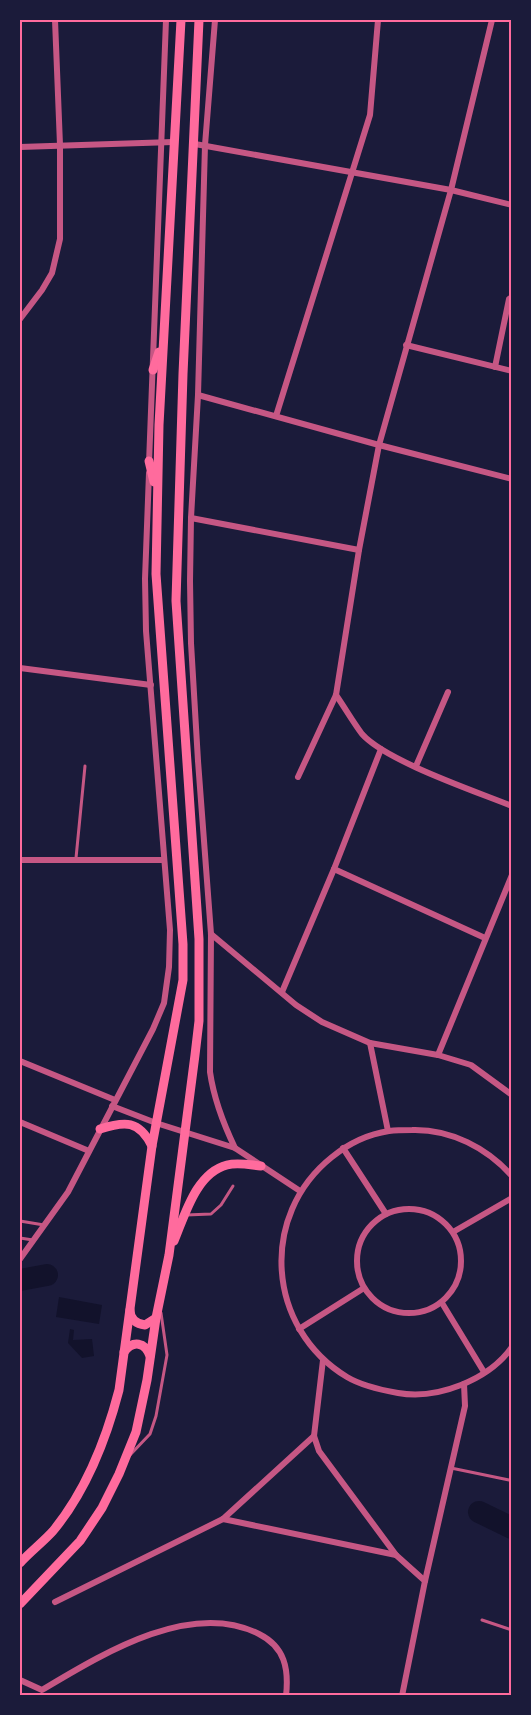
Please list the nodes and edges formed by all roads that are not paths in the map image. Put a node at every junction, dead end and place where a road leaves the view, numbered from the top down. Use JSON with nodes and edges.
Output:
{"nodes":[{"id":1,"x":55,"y":20,"type":"edge"},
{"id":2,"x":166,"y":20,"type":"edge"},
{"id":3,"x":181,"y":20,"type":"edge"},
{"id":4,"x":199,"y":20,"type":"edge"},
{"id":5,"x":215,"y":20,"type":"edge"},
{"id":6,"x":378,"y":20,"type":"edge"},
{"id":7,"x":492,"y":20,"type":"edge"},
{"id":8,"x":161,"y":141,"type":"junction"},
{"id":9,"x":173,"y":142,"type":"junction"},
{"id":10,"x":195,"y":144,"type":"junction"},
{"id":11,"x":60,"y":145,"type":"junction"},
{"id":12,"x":205,"y":145,"type":"junction"},
{"id":13,"x":20,"y":147,"type":"edge"},
{"id":14,"x":351,"y":172,"type":"junction"},
{"id":15,"x":451,"y":190,"type":"junction"},
{"id":16,"x":512,"y":205,"type":"edge"},
{"id":17,"x":512,"y":297,"type":"edge"},
{"id":18,"x":20,"y":318,"type":"edge"},
{"id":19,"x":163,"y":341,"type":"junction"},
{"id":20,"x":406,"y":345,"type":"junction"},
{"id":21,"x":495,"y":367,"type":"junction"},
{"id":22,"x":153,"y":370,"type":"junction"},
{"id":23,"x":512,"y":371,"type":"edge"},
{"id":24,"x":198,"y":395,"type":"junction"},
{"id":25,"x":276,"y":416,"type":"junction"},
{"id":26,"x":379,"y":445,"type":"junction"},
{"id":27,"x":149,"y":461,"type":"junction"},
{"id":28,"x":512,"y":479,"type":"edge"},
{"id":29,"x":157,"y":496,"type":"junction"},
{"id":30,"x":191,"y":518,"type":"junction"},
{"id":31,"x":358,"y":550,"type":"junction"},
{"id":32,"x":20,"y":668,"type":"edge"},
{"id":33,"x":151,"y":685,"type":"junction"},
{"id":34,"x":448,"y":692,"type":"dead end"},
{"id":35,"x":336,"y":695,"type":"junction"},
{"id":36,"x":381,"y":748,"type":"junction"},
{"id":37,"x":85,"y":766,"type":"dead end"},
{"id":38,"x":416,"y":766,"type":"junction"},
{"id":39,"x":298,"y":777,"type":"dead end"},
{"id":40,"x":512,"y":806,"type":"edge"},
{"id":41,"x":20,"y":860,"type":"edge"},
{"id":42,"x":76,"y":860,"type":"junction"},
{"id":43,"x":165,"y":860,"type":"junction"},
{"id":44,"x":334,"y":869,"type":"junction"},
{"id":45,"x":512,"y":875,"type":"edge"},
{"id":46,"x":211,"y":934,"type":"junction"},
{"id":47,"x":485,"y":938,"type":"junction"},
{"id":48,"x":282,"y":992,"type":"junction"},
{"id":49,"x":370,"y":1043,"type":"junction"},
{"id":50,"x":438,"y":1055,"type":"junction"},
{"id":51,"x":20,"y":1061,"type":"edge"},
{"id":52,"x":512,"y":1095,"type":"edge"},
{"id":53,"x":113,"y":1103,"type":"junction"},
{"id":54,"x":20,"y":1122,"type":"edge"},
{"id":55,"x":156,"y":1123,"type":"junction"},
{"id":56,"x":100,"y":1129,"type":"junction"},
{"id":57,"x":388,"y":1131,"type":"junction"},
{"id":58,"x":184,"y":1133,"type":"junction"},
{"id":59,"x":152,"y":1146,"type":"junction"},
{"id":60,"x":235,"y":1148,"type":"junction"},
{"id":61,"x":343,"y":1149,"type":"junction"},
{"id":62,"x":89,"y":1151,"type":"junction"},
{"id":63,"x":261,"y":1166,"type":"junction"},
{"id":64,"x":512,"y":1176,"type":"edge"},
{"id":65,"x":233,"y":1186,"type":"dead end"},
{"id":66,"x":300,"y":1191,"type":"junction"},
{"id":67,"x":512,"y":1198,"type":"edge"},
{"id":68,"x":386,"y":1214,"type":"junction"},
{"id":69,"x":185,"y":1215,"type":"junction"},
{"id":70,"x":20,"y":1221,"type":"edge"},
{"id":71,"x":45,"y":1225,"type":"junction"},
{"id":72,"x":453,"y":1232,"type":"junction"},
{"id":73,"x":20,"y":1238,"type":"edge"},
{"id":74,"x":33,"y":1240,"type":"junction"},
{"id":75,"x":169,"y":1255,"type":"junction"},
{"id":76,"x":20,"y":1259,"type":"edge"},
{"id":77,"x":364,"y":1288,"type":"junction"},
{"id":78,"x":159,"y":1303,"type":"junction"},
{"id":79,"x":442,"y":1303,"type":"junction"},
{"id":80,"x":130,"y":1308,"type":"junction"},
{"id":81,"x":156,"y":1318,"type":"junction"},
{"id":82,"x":299,"y":1329,"type":"junction"},
{"id":83,"x":512,"y":1347,"type":"edge"},
{"id":84,"x":124,"y":1352,"type":"junction"},
{"id":85,"x":509,"y":1354,"type":"edge"},
{"id":86,"x":150,"y":1356,"type":"junction"},
{"id":87,"x":323,"y":1360,"type":"junction"},
{"id":88,"x":484,"y":1372,"type":"junction"},
{"id":89,"x":464,"y":1384,"type":"junction"},
{"id":90,"x":314,"y":1436,"type":"junction"},
{"id":91,"x":125,"y":1460,"type":"junction"},
{"id":92,"x":451,"y":1468,"type":"junction"},
{"id":93,"x":509,"y":1480,"type":"dead end"},
{"id":94,"x":223,"y":1519,"type":"junction"},
{"id":95,"x":396,"y":1555,"type":"junction"},
{"id":96,"x":20,"y":1563,"type":"edge"},
{"id":97,"x":425,"y":1581,"type":"junction"},
{"id":98,"x":55,"y":1602,"type":"dead end"},
{"id":99,"x":20,"y":1604,"type":"edge"},
{"id":100,"x":482,"y":1620,"type":"dead end"},
{"id":101,"x":512,"y":1630,"type":"edge"},
{"id":102,"x":20,"y":1680,"type":"edge"},
{"id":103,"x":42,"y":1693,"type":"edge"},
{"id":104,"x":286,"y":1695,"type":"edge"},
{"id":105,"x":402,"y":1695,"type":"edge"}],
"edges":[{"from":1,"to":11,"type":"street"},
{"from":2,"to":8,"type":"street"},
{"from":3,"to":9,"type":"main road"},
{"from":4,"to":10,"type":"main road"},
{"from":5,"to":12,"type":"street"},
{"from":6,"to":14,"type":"street"},
{"from":7,"to":15,"type":"street"},
{"from":8,"to":9,"type":"street"},
{"from":8,"to":11,"type":"street"},
{"from":8,"to":22,"type":"street"},
{"from":9,"to":19,"type":"main road"},
{"from":10,"to":12,"type":"street"},
{"from":10,"to":58,"type":"main road"},
{"from":11,"to":13,"type":"street"},
{"from":11,"to":18,"type":"street"},
{"from":12,"to":14,"type":"street"},
{"from":12,"to":24,"type":"street"},
{"from":14,"to":15,"type":"street"},
{"from":14,"to":25,"type":"street"},
{"from":15,"to":16,"type":"street"},
{"from":15,"to":20,"type":"street"},
{"from":17,"to":21,"type":"street"},
{"from":19,"to":22,"type":"main road"},
{"from":19,"to":29,"type":"main road"},
{"from":20,"to":21,"type":"street"},
{"from":20,"to":26,"type":"street"},
{"from":21,"to":23,"type":"street"},
{"from":22,"to":27,"type":"street"},
{"from":24,"to":25,"type":"street"},
{"from":24,"to":30,"type":"street"},
{"from":25,"to":26,"type":"street"},
{"from":26,"to":28,"type":"street"},
{"from":26,"to":31,"type":"street"},
{"from":27,"to":29,"type":"main road"},
{"from":27,"to":33,"type":"street"},
{"from":29,"to":55,"type":"main road"},
{"from":30,"to":31,"type":"street"},
{"from":30,"to":46,"type":"street"},
{"from":31,"to":35,"type":"street"},
{"from":32,"to":33,"type":"street"},
{"from":33,"to":43,"type":"street"},
{"from":34,"to":38,"type":"street"},
{"from":35,"to":36,"type":"street"},
{"from":35,"to":39,"type":"street"},
{"from":36,"to":38,"type":"street"},
{"from":36,"to":44,"type":"street"},
{"from":37,"to":42,"type":"lane"},
{"from":38,"to":40,"type":"street"},
{"from":41,"to":42,"type":"street"},
{"from":42,"to":43,"type":"street"},
{"from":43,"to":53,"type":"street"},
{"from":44,"to":47,"type":"street"},
{"from":44,"to":48,"type":"street"},
{"from":45,"to":47,"type":"street"},
{"from":46,"to":48,"type":"street"},
{"from":46,"to":60,"type":"street"},
{"from":47,"to":50,"type":"street"},
{"from":48,"to":49,"type":"street"},
{"from":49,"to":50,"type":"street"},
{"from":49,"to":57,"type":"street"},
{"from":50,"to":52,"type":"street"},
{"from":51,"to":53,"type":"street"},
{"from":53,"to":55,"type":"street"},
{"from":53,"to":56,"type":"street"},
{"from":54,"to":62,"type":"street"},
{"from":55,"to":58,"type":"street"},
{"from":55,"to":59,"type":"main road"},
{"from":56,"to":59,"type":"main road"},
{"from":56,"to":62,"type":"street"},
{"from":57,"to":61,"type":"street"},
{"from":57,"to":64,"type":"street"},
{"from":58,"to":60,"type":"street"},
{"from":58,"to":75,"type":"main road"},
{"from":59,"to":80,"type":"main road"},
{"from":60,"to":63,"type":"street"},
{"from":61,"to":66,"type":"street"},
{"from":61,"to":68,"type":"street"},
{"from":62,"to":71,"type":"street"},
{"from":63,"to":66,"type":"street"},
{"from":63,"to":69,"type":"main road"},
{"from":65,"to":69,"type":"lane"},
{"from":66,"to":82,"type":"street"},
{"from":67,"to":72,"type":"street"},
{"from":68,"to":72,"type":"street"},
{"from":68,"to":77,"type":"street"},
{"from":69,"to":75,"type":"main road"},
{"from":70,"to":71,"type":"lane"},
{"from":71,"to":74,"type":"street"},
{"from":72,"to":79,"type":"street"},
{"from":73,"to":74,"type":"lane"},
{"from":74,"to":76,"type":"street"},
{"from":75,"to":78,"type":"main road"},
{"from":77,"to":79,"type":"street"},
{"from":77,"to":82,"type":"street"},
{"from":78,"to":81,"type":"main road"},
{"from":78,"to":91,"type":"lane"},
{"from":79,"to":88,"type":"street"},
{"from":80,"to":81,"type":"main road"},
{"from":80,"to":84,"type":"main road"},
{"from":81,"to":86,"type":"main road"},
{"from":82,"to":87,"type":"street"},
{"from":83,"to":85,"type":"street"},
{"from":84,"to":86,"type":"main road"},
{"from":84,"to":96,"type":"main road"},
{"from":85,"to":88,"type":"street"},
{"from":86,"to":91,"type":"main road"},
{"from":87,"to":89,"type":"street"},
{"from":87,"to":90,"type":"street"},
{"from":88,"to":89,"type":"street"},
{"from":89,"to":92,"type":"street"},
{"from":90,"to":94,"type":"street"},
{"from":90,"to":95,"type":"street"},
{"from":91,"to":99,"type":"main road"},
{"from":92,"to":93,"type":"lane"},
{"from":92,"to":97,"type":"street"},
{"from":94,"to":95,"type":"street"},
{"from":94,"to":98,"type":"street"},
{"from":95,"to":97,"type":"street"},
{"from":97,"to":105,"type":"street"},
{"from":100,"to":101,"type":"lane"},
{"from":102,"to":103,"type":"street"},
{"from":103,"to":104,"type":"street"}]}
